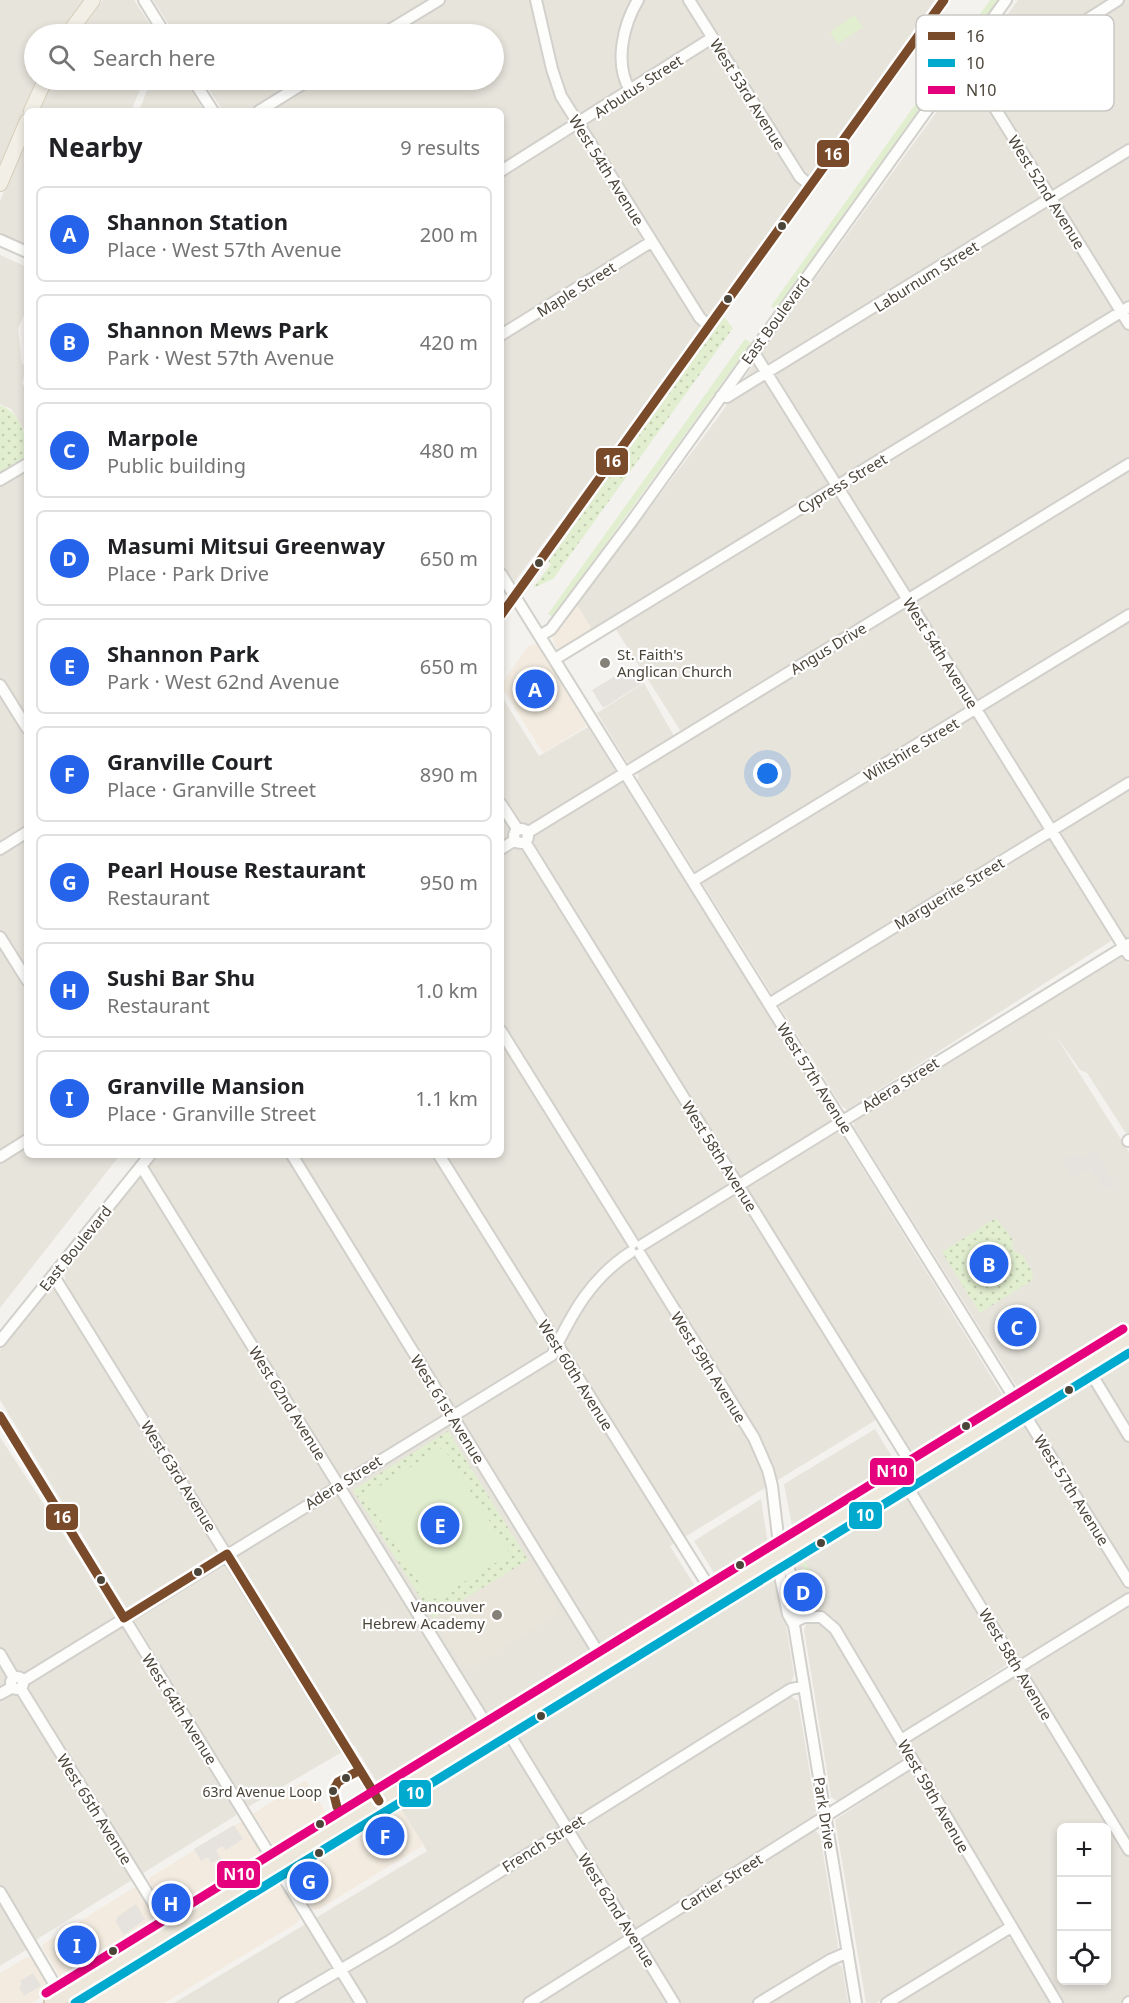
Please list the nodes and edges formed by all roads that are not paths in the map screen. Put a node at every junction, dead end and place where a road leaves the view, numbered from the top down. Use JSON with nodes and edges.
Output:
{"nodes":[{"id":1,"x":93,"y":0,"type":"edge"},
{"id":2,"x":144,"y":0,"type":"edge"},
{"id":3,"x":439,"y":0,"type":"edge"},
{"id":4,"x":536,"y":0,"type":"edge"},
{"id":5,"x":638,"y":0,"type":"edge"},
{"id":6,"x":689,"y":0,"type":"edge"},
{"id":7,"x":944,"y":0,"type":"edge"},
{"id":8,"x":1006,"y":0,"type":"edge"},
{"id":9,"x":1118,"y":0,"type":"edge"},
{"id":10,"x":933,"y":15,"type":"edge"},
{"id":11,"x":996,"y":15,"type":"edge"},
{"id":12,"x":1094,"y":15,"type":"edge"},
{"id":13,"x":75,"y":24,"type":"edge"},
{"id":14,"x":159,"y":24,"type":"edge"},
{"id":15,"x":399,"y":24,"type":"edge"},
{"id":16,"x":712,"y":38,"type":"junction"},
{"id":17,"x":916,"y":39,"type":"edge"},
{"id":18,"x":41,"y":90,"type":"edge"},
{"id":19,"x":199,"y":90,"type":"edge"},
{"id":20,"x":293,"y":90,"type":"edge"},
{"id":21,"x":630,"y":90,"type":"junction"},
{"id":22,"x":33,"y":108,"type":"edge"},
{"id":23,"x":211,"y":108,"type":"edge"},
{"id":24,"x":264,"y":108,"type":"edge"},
{"id":25,"x":928,"y":111,"type":"edge"},
{"id":26,"x":997,"y":111,"type":"edge"},
{"id":27,"x":578,"y":124,"type":"junction"},
{"id":28,"x":24,"y":128,"type":"edge"},
{"id":29,"x":1129,"y":150,"type":"edge"},
{"id":30,"x":504,"y":169,"type":"edge"},
{"id":31,"x":0,"y":184,"type":"edge"},
{"id":32,"x":810,"y":185,"type":"junction"},
{"id":33,"x":1051,"y":199,"type":"junction"},
{"id":34,"x":0,"y":240,"type":"edge"},
{"id":35,"x":651,"y":242,"type":"junction"},
{"id":36,"x":24,"y":251,"type":"edge"},
{"id":37,"x":1125,"y":310,"type":"edge"},
{"id":38,"x":1129,"y":324,"type":"edge"},
{"id":39,"x":709,"y":326,"type":"junction"},
{"id":40,"x":504,"y":333,"type":"edge"},
{"id":41,"x":753,"y":351,"type":"junction"},
{"id":42,"x":767,"y":373,"type":"junction"},
{"id":43,"x":721,"y":396,"type":"junction"},
{"id":44,"x":1129,"y":464,"type":"edge"},
{"id":45,"x":24,"y":466,"type":"edge"},
{"id":46,"x":0,"y":480,"type":"edge"},
{"id":47,"x":837,"y":486,"type":"junction"},
{"id":48,"x":504,"y":579,"type":"edge"},
{"id":49,"x":515,"y":596,"type":"junction"},
{"id":50,"x":908,"y":599,"type":"junction"},
{"id":51,"x":504,"y":611,"type":"edge"},
{"id":52,"x":1129,"y":615,"type":"edge"},
{"id":53,"x":540,"y":636,"type":"junction"},
{"id":54,"x":555,"y":659,"type":"junction"},
{"id":55,"x":0,"y":685,"type":"edge"},
{"id":56,"x":976,"y":710,"type":"junction"},
{"id":57,"x":24,"y":723,"type":"edge"},
{"id":58,"x":625,"y":772,"type":"junction"},
{"id":59,"x":1129,"y":783,"type":"edge"},
{"id":60,"x":504,"y":809,"type":"edge"},
{"id":61,"x":1052,"y":830,"type":"junction"},
{"id":62,"x":24,"y":834,"type":"edge"},
{"id":63,"x":521,"y":836,"type":"junction"},
{"id":64,"x":504,"y":847,"type":"edge"},
{"id":65,"x":0,"y":849,"type":"edge"},
{"id":66,"x":693,"y":881,"type":"junction"},
{"id":67,"x":0,"y":937,"type":"edge"},
{"id":68,"x":1127,"y":949,"type":"edge"},
{"id":69,"x":24,"y":975,"type":"edge"},
{"id":70,"x":769,"y":1004,"type":"junction"},
{"id":71,"x":504,"y":1036,"type":"edge"},
{"id":72,"x":842,"y":1120,"type":"junction"},
{"id":73,"x":24,"y":1142,"type":"edge"},
{"id":74,"x":0,"y":1157,"type":"edge"},
{"id":75,"x":148,"y":1158,"type":"edge"},
{"id":76,"x":294,"y":1158,"type":"edge"},
{"id":77,"x":441,"y":1158,"type":"edge"},
{"id":78,"x":141,"y":1166,"type":"junction"},
{"id":79,"x":738,"y":1185,"type":"junction"},
{"id":80,"x":637,"y":1249,"type":"junction"},
{"id":81,"x":53,"y":1275,"type":"junction"},
{"id":82,"x":1129,"y":1339,"type":"edge"},
{"id":83,"x":0,"y":1341,"type":"edge"},
{"id":84,"x":557,"y":1344,"type":"junction"},
{"id":85,"x":1086,"y":1365,"type":"junction"},
{"id":86,"x":1019,"y":1406,"type":"junction"},
{"id":87,"x":452,"y":1415,"type":"junction"},
{"id":88,"x":0,"y":1416,"type":"edge"},
{"id":89,"x":1129,"y":1436,"type":"edge"},
{"id":90,"x":915,"y":1470,"type":"junction"},
{"id":91,"x":902,"y":1478,"type":"junction"},
{"id":92,"x":339,"y":1485,"type":"junction"},
{"id":93,"x":780,"y":1553,"type":"junction"},
{"id":94,"x":227,"y":1554,"type":"junction"},
{"id":95,"x":1129,"y":1582,"type":"edge"},
{"id":96,"x":714,"y":1595,"type":"junction"},
{"id":97,"x":1129,"y":1599,"type":"edge"},
{"id":98,"x":794,"y":1622,"type":"junction"},
{"id":99,"x":123,"y":1623,"type":"junction"},
{"id":100,"x":0,"y":1654,"type":"edge"},
{"id":101,"x":604,"y":1662,"type":"junction"},
{"id":102,"x":1018,"y":1666,"type":"junction"},
{"id":103,"x":18,"y":1684,"type":"junction"},
{"id":104,"x":804,"y":1686,"type":"junction"},
{"id":105,"x":0,"y":1695,"type":"edge"},
{"id":106,"x":497,"y":1728,"type":"junction"},
{"id":107,"x":901,"y":1740,"type":"junction"},
{"id":108,"x":914,"y":1761,"type":"junction"},
{"id":109,"x":379,"y":1801,"type":"junction"},
{"id":110,"x":826,"y":1816,"type":"junction"},
{"id":111,"x":566,"y":1828,"type":"junction"},
{"id":112,"x":1129,"y":1850,"type":"edge"},
{"id":113,"x":276,"y":1865,"type":"junction"},
{"id":114,"x":0,"y":1892,"type":"edge"},
{"id":115,"x":1011,"y":1927,"type":"junction"},
{"id":116,"x":170,"y":1930,"type":"junction"},
{"id":117,"x":633,"y":1937,"type":"junction"},
{"id":118,"x":848,"y":1952,"type":"junction"},
{"id":119,"x":341,"y":1969,"type":"junction"},
{"id":120,"x":57,"y":2000,"type":"edge"},
{"id":121,"x":284,"y":2003,"type":"edge"},
{"id":122,"x":361,"y":2003,"type":"edge"},
{"id":123,"x":529,"y":2003,"type":"edge"},
{"id":124,"x":674,"y":2003,"type":"edge"},
{"id":125,"x":759,"y":2003,"type":"edge"},
{"id":126,"x":856,"y":2003,"type":"edge"},
{"id":127,"x":887,"y":2003,"type":"edge"},
{"id":128,"x":1057,"y":2003,"type":"edge"}],
"edges":[{"from":1,"to":13,"type":"main road"},
{"from":2,"to":14,"type":"street"},
{"from":3,"to":15,"type":"street"},
{"from":4,"to":27,"type":"street","name":"West 54th Avenue"},
{"from":5,"to":21,"type":"street"},
{"from":6,"to":16,"type":"street","name":"West 53rd Avenue"},
{"from":7,"to":10,"type":"street"},
{"from":8,"to":11,"type":"street","name":"East Boulevard"},
{"from":9,"to":12,"type":"street"},
{"from":16,"to":21,"type":"street","name":"Arbutus Street"},
{"from":16,"to":32,"type":"street","name":"West 53rd Avenue"},
{"from":17,"to":32,"type":"street"},
{"from":18,"to":22,"type":"main road"},
{"from":19,"to":23,"type":"street"},
{"from":20,"to":24,"type":"street"},
{"from":21,"to":27,"type":"street","name":"Arbutus Street"},
{"from":25,"to":41,"type":"street","name":"East Boulevard"},
{"from":26,"to":33,"type":"street","name":"West 52nd Avenue"},
{"from":27,"to":30,"type":"street","name":"Arbutus Street"},
{"from":27,"to":35,"type":"street","name":"West 54th Avenue"},
{"from":28,"to":31,"type":"main road"},
{"from":29,"to":33,"type":"street","name":"Laburnum Street"},
{"from":32,"to":39,"type":"street"},
{"from":33,"to":37,"type":"street","name":"West 52nd Avenue"},
{"from":33,"to":42,"type":"street","name":"Laburnum Street"},
{"from":34,"to":36,"type":"street"},
{"from":35,"to":39,"type":"street","name":"West 54th Avenue"},
{"from":35,"to":40,"type":"street","name":"Maple Street"},
{"from":37,"to":38,"type":"street","name":"West 52nd Avenue"},
{"from":37,"to":47,"type":"street","name":"Cypress Street"},
{"from":39,"to":49,"type":"street"},
{"from":41,"to":42,"type":"street","name":"West 54th Avenue"},
{"from":41,"to":43,"type":"street","name":"East Boulevard"},
{"from":42,"to":43,"type":"street","name":"Laburnum Street"},
{"from":42,"to":47,"type":"street","name":"West 54th Avenue"},
{"from":43,"to":53,"type":"street","name":"East Boulevard"},
{"from":44,"to":50,"type":"street","name":"Angus Drive"},
{"from":45,"to":46,"type":"street"},
{"from":47,"to":50,"type":"street","name":"West 54th Avenue"},
{"from":47,"to":54,"type":"street","name":"Cypress Street"},
{"from":48,"to":49,"type":"street","name":"West 57th Avenue"},
{"from":49,"to":51,"type":"street"},
{"from":49,"to":53,"type":"street","name":"West 57th Avenue"},
{"from":50,"to":56,"type":"street","name":"West 54th Avenue"},
{"from":50,"to":58,"type":"street","name":"Angus Drive"},
{"from":52,"to":56,"type":"street","name":"Wiltshire Street"},
{"from":53,"to":54,"type":"street","name":"West 57th Avenue"},
{"from":54,"to":58,"type":"street","name":"West 57th Avenue"},
{"from":55,"to":57,"type":"street"},
{"from":56,"to":61,"type":"street","name":"West 54th Avenue"},
{"from":56,"to":66,"type":"street","name":"Wiltshire Street"},
{"from":58,"to":63,"type":"street","name":"Angus Drive"},
{"from":58,"to":66,"type":"street","name":"West 57th Avenue"},
{"from":59,"to":61,"type":"street","name":"Marguerite Street"},
{"from":60,"to":63,"type":"street","name":"West 58th Avenue"},
{"from":61,"to":68,"type":"street","name":"West 54th Avenue"},
{"from":61,"to":70,"type":"street","name":"Marguerite Street"},
{"from":62,"to":65,"type":"street"},
{"from":63,"to":64,"type":"street","name":"Angus Drive"},
{"from":63,"to":79,"type":"street","name":"West 58th Avenue"},
{"from":66,"to":70,"type":"street","name":"West 57th Avenue"},
{"from":67,"to":69,"type":"street"},
{"from":68,"to":72,"type":"street","name":"Adera Street"},
{"from":70,"to":72,"type":"street","name":"West 57th Avenue"},
{"from":71,"to":80,"type":"street","name":"West 59th Avenue"},
{"from":72,"to":79,"type":"street","name":"Adera Street"},
{"from":72,"to":86,"type":"street","name":"West 57th Avenue"},
{"from":73,"to":74,"type":"street"},
{"from":75,"to":78,"type":"street","name":"East Boulevard"},
{"from":76,"to":87,"type":"street","name":"West 61st Avenue"},
{"from":77,"to":84,"type":"street","name":"West 60th Avenue"},
{"from":78,"to":81,"type":"street","name":"East Boulevard"},
{"from":78,"to":92,"type":"street","name":"West 62nd Avenue"},
{"from":79,"to":80,"type":"street","name":"Adera Street"},
{"from":79,"to":90,"type":"street","name":"West 58th Avenue"},
{"from":80,"to":84,"type":"street","name":"Adera Street"},
{"from":80,"to":93,"type":"street","name":"West 59th Avenue"},
{"from":81,"to":83,"type":"street","name":"East Boulevard"},
{"from":81,"to":94,"type":"street","name":"West 63rd Avenue"},
{"from":82,"to":85,"type":"highway"},
{"from":84,"to":87,"type":"street","name":"Adera Street"},
{"from":84,"to":96,"type":"street","name":"West 60th Avenue"},
{"from":85,"to":86,"type":"highway"},
{"from":85,"to":89,"type":"street"},
{"from":86,"to":90,"type":"highway"},
{"from":86,"to":95,"type":"street","name":"West 57th Avenue"},
{"from":87,"to":92,"type":"street","name":"Adera Street"},
{"from":87,"to":101,"type":"street","name":"West 61st Avenue"},
{"from":88,"to":99,"type":"street","name":"West 64th Avenue"},
{"from":90,"to":91,"type":"highway"},
{"from":91,"to":93,"type":"highway"},
{"from":91,"to":102,"type":"street","name":"West 58th Avenue"},
{"from":92,"to":94,"type":"street","name":"Adera Street"},
{"from":92,"to":106,"type":"street","name":"West 62nd Avenue"},
{"from":93,"to":96,"type":"highway"},
{"from":93,"to":98,"type":"street","name":"Park Drive"},
{"from":94,"to":99,"type":"street","name":"Adera Street"},
{"from":94,"to":109,"type":"street","name":"West 63rd Avenue"},
{"from":96,"to":101,"type":"highway"},
{"from":97,"to":102,"type":"street"},
{"from":98,"to":104,"type":"street","name":"Park Drive"},
{"from":98,"to":107,"type":"street","name":"West 59th Avenue"},
{"from":99,"to":103,"type":"street","name":"Adera Street"},
{"from":99,"to":113,"type":"street","name":"West 64th Avenue"},
{"from":100,"to":103,"type":"street","name":"West 65th Avenue"},
{"from":101,"to":106,"type":"highway"},
{"from":102,"to":107,"type":"street"},
{"from":102,"to":112,"type":"street","name":"West 58th Avenue"},
{"from":103,"to":105,"type":"street","name":"Adera Street"},
{"from":103,"to":116,"type":"street","name":"West 65th Avenue"},
{"from":104,"to":110,"type":"street","name":"Park Drive"},
{"from":104,"to":111,"type":"street","name":"French Street"},
{"from":106,"to":109,"type":"highway"},
{"from":106,"to":111,"type":"street","name":"West 62nd Avenue"},
{"from":107,"to":108,"type":"street","name":"West 59th Avenue"},
{"from":108,"to":110,"type":"street","name":"Cartier Street"},
{"from":108,"to":115,"type":"street","name":"West 59th Avenue"},
{"from":109,"to":113,"type":"highway"},
{"from":110,"to":117,"type":"street","name":"Cartier Street"},
{"from":110,"to":118,"type":"street","name":"Park Drive"},
{"from":111,"to":117,"type":"street","name":"West 62nd Avenue"},
{"from":111,"to":119,"type":"street","name":"French Street"},
{"from":113,"to":116,"type":"highway"},
{"from":113,"to":119,"type":"street","name":"West 64th Avenue"},
{"from":114,"to":120,"type":"street"},
{"from":115,"to":127,"type":"street"},
{"from":115,"to":128,"type":"street","name":"West 59th Avenue"},
{"from":116,"to":120,"type":"highway"},
{"from":117,"to":123,"type":"street","name":"Cartier Street"},
{"from":117,"to":124,"type":"street","name":"West 62nd Avenue"},
{"from":118,"to":125,"type":"street"},
{"from":118,"to":126,"type":"street","name":"Park Drive"},
{"from":119,"to":121,"type":"street","name":"French Street"},
{"from":119,"to":122,"type":"street","name":"West 64th Avenue"}]}
